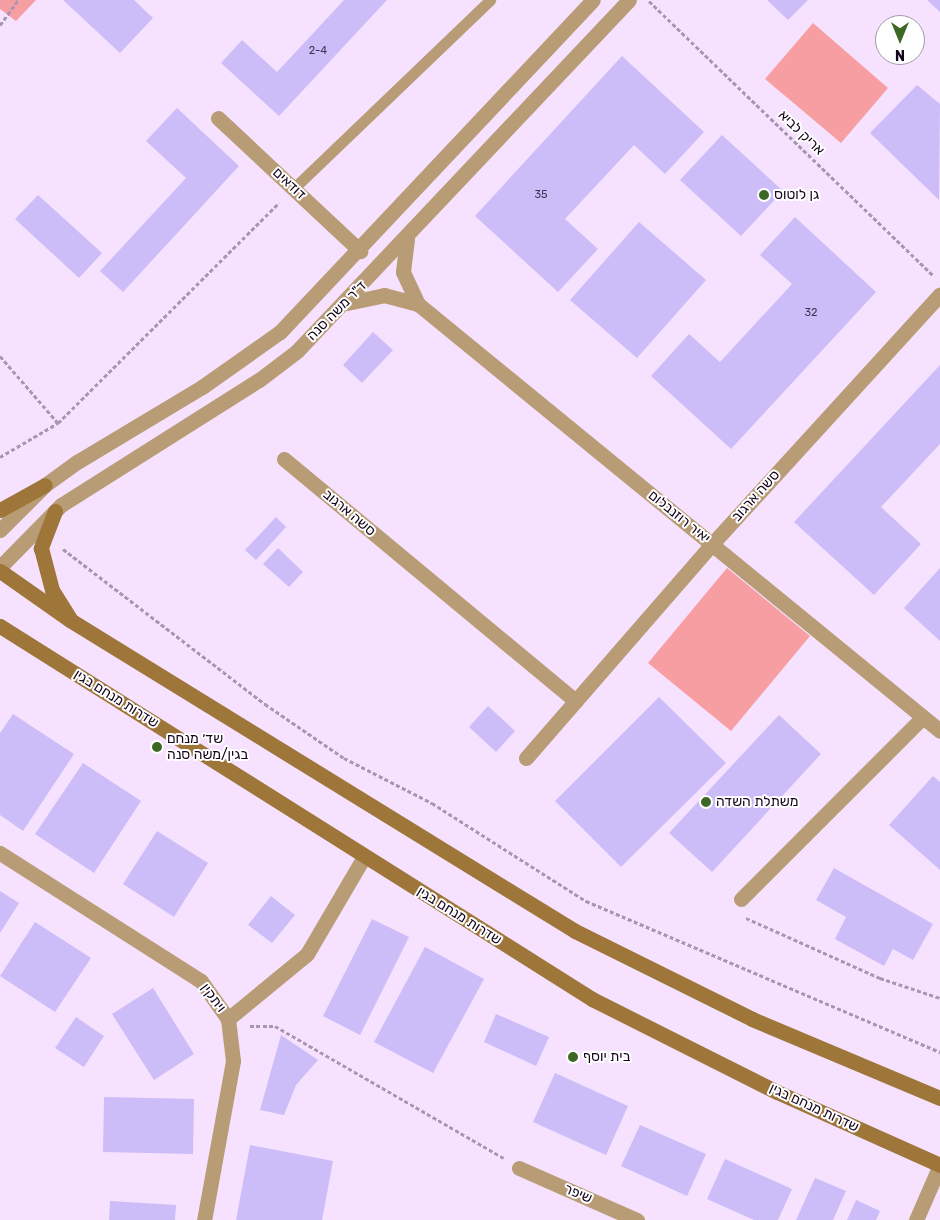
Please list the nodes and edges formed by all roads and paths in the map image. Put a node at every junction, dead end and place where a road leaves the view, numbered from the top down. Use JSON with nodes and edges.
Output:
{"nodes":[{"id":1,"x":18,"y":0,"type":"edge"},
{"id":2,"x":490,"y":0,"type":"edge"},
{"id":3,"x":593,"y":0,"type":"edge"},
{"id":4,"x":629,"y":0,"type":"edge"},
{"id":5,"x":647,"y":0,"type":"edge"},
{"id":6,"x":0,"y":25,"type":"edge"},
{"id":7,"x":218,"y":118,"type":"dead end"},
{"id":8,"x":294,"y":188,"type":"junction"},
{"id":9,"x":406,"y":239,"type":"junction"},
{"id":10,"x":360,"y":251,"type":"junction"},
{"id":11,"x":940,"y":282,"type":"edge"},
{"id":12,"x":940,"y":294,"type":"edge"},
{"id":13,"x":347,"y":303,"type":"junction"},
{"id":14,"x":418,"y":304,"type":"junction"},
{"id":15,"x":0,"y":356,"type":"edge"},
{"id":16,"x":58,"y":423,"type":"junction"},
{"id":17,"x":0,"y":457,"type":"edge"},
{"id":18,"x":284,"y":459,"type":"dead end"},
{"id":19,"x":45,"y":485,"type":"junction"},
{"id":20,"x":0,"y":510,"type":"edge"},
{"id":21,"x":55,"y":511,"type":"junction"},
{"id":22,"x":0,"y":530,"type":"edge"},
{"id":23,"x":712,"y":544,"type":"junction"},
{"id":24,"x":62,"y":548,"type":"dead end"},
{"id":25,"x":0,"y":569,"type":"edge"},
{"id":26,"x":70,"y":620,"type":"junction"},
{"id":27,"x":0,"y":626,"type":"edge"},
{"id":28,"x":576,"y":701,"type":"junction"},
{"id":29,"x":923,"y":717,"type":"junction"},
{"id":30,"x":940,"y":731,"type":"edge"},
{"id":31,"x":526,"y":758,"type":"dead end"},
{"id":32,"x":0,"y":853,"type":"edge"},
{"id":33,"x":364,"y":857,"type":"junction"},
{"id":34,"x":741,"y":899,"type":"dead end"},
{"id":35,"x":743,"y":917,"type":"dead end"},
{"id":36,"x":940,"y":998,"type":"edge"},
{"id":37,"x":229,"y":1022,"type":"junction"},
{"id":38,"x":940,"y":1052,"type":"edge"},
{"id":39,"x":940,"y":1098,"type":"edge"},
{"id":40,"x":940,"y":1165,"type":"edge"},
{"id":41,"x":519,"y":1168,"type":"joint"},
{"id":42,"x":204,"y":1220,"type":"edge"},
{"id":43,"x":637,"y":1220,"type":"edge"},
{"id":44,"x":916,"y":1220,"type":"edge"}],
"edges":[{"from":1,"to":6,"type":"path"},
{"from":2,"to":8,"type":"lane"},
{"from":3,"to":10,"type":"street","name":"ד\"ר משה סנה"},
{"from":4,"to":9,"type":"street","name":"ד\"ר משה סנה"},
{"from":5,"to":11,"type":"path","name":"אריק לביא"},
{"from":7,"to":8,"type":"street","name":"דודאים"},
{"from":8,"to":10,"type":"street","name":"דודאים"},
{"from":8,"to":16,"type":"path"},
{"from":9,"to":13,"type":"street","name":"ד\"ר משה סנה"},
{"from":9,"to":14,"type":"street","name":"יאיר רוזנבלום"},
{"from":10,"to":19,"type":"street","name":"ד\"ר משה סנה"},
{"from":12,"to":23,"type":"street","name":"סשה ארגוב"},
{"from":13,"to":14,"type":"street","name":"יאיר רוזנבלום"},
{"from":13,"to":21,"type":"street","name":"ד\"ר משה סנה"},
{"from":14,"to":23,"type":"street","name":"יאיר רוזנבלום"},
{"from":15,"to":16,"type":"path"},
{"from":16,"to":17,"type":"path"},
{"from":18,"to":28,"type":"street","name":"סשה ארגוב"},
{"from":19,"to":20,"type":"main road"},
{"from":19,"to":22,"type":"street","name":"ד\"ר משה סנה"},
{"from":21,"to":25,"type":"street","name":"ד\"ר משה סנה"},
{"from":21,"to":26,"type":"main road"},
{"from":23,"to":28,"type":"street","name":"סשה ארגוב"},
{"from":23,"to":29,"type":"street","name":"יאיר רוזנבלום"},
{"from":24,"to":38,"type":"path"},
{"from":25,"to":26,"type":"main road"},
{"from":26,"to":39,"type":"main road"},
{"from":27,"to":33,"type":"main road","name":"שדרות מנחם בגין"},
{"from":28,"to":31,"type":"street","name":"סשה ארגוב"},
{"from":29,"to":30,"type":"street","name":"יאיר רוזנבלום"},
{"from":29,"to":34,"type":"street"},
{"from":32,"to":37,"type":"street","name":"ויתקין"},
{"from":33,"to":37,"type":"street"},
{"from":33,"to":40,"type":"main road","name":"שדרות מנחם בגין"},
{"from":35,"to":36,"type":"path"},
{"from":37,"to":41,"type":"path"},
{"from":37,"to":42,"type":"street","name":"ויתקין"},
{"from":40,"to":44,"type":"street"},
{"from":41,"to":43,"type":"street","name":"שיפר"}]}
